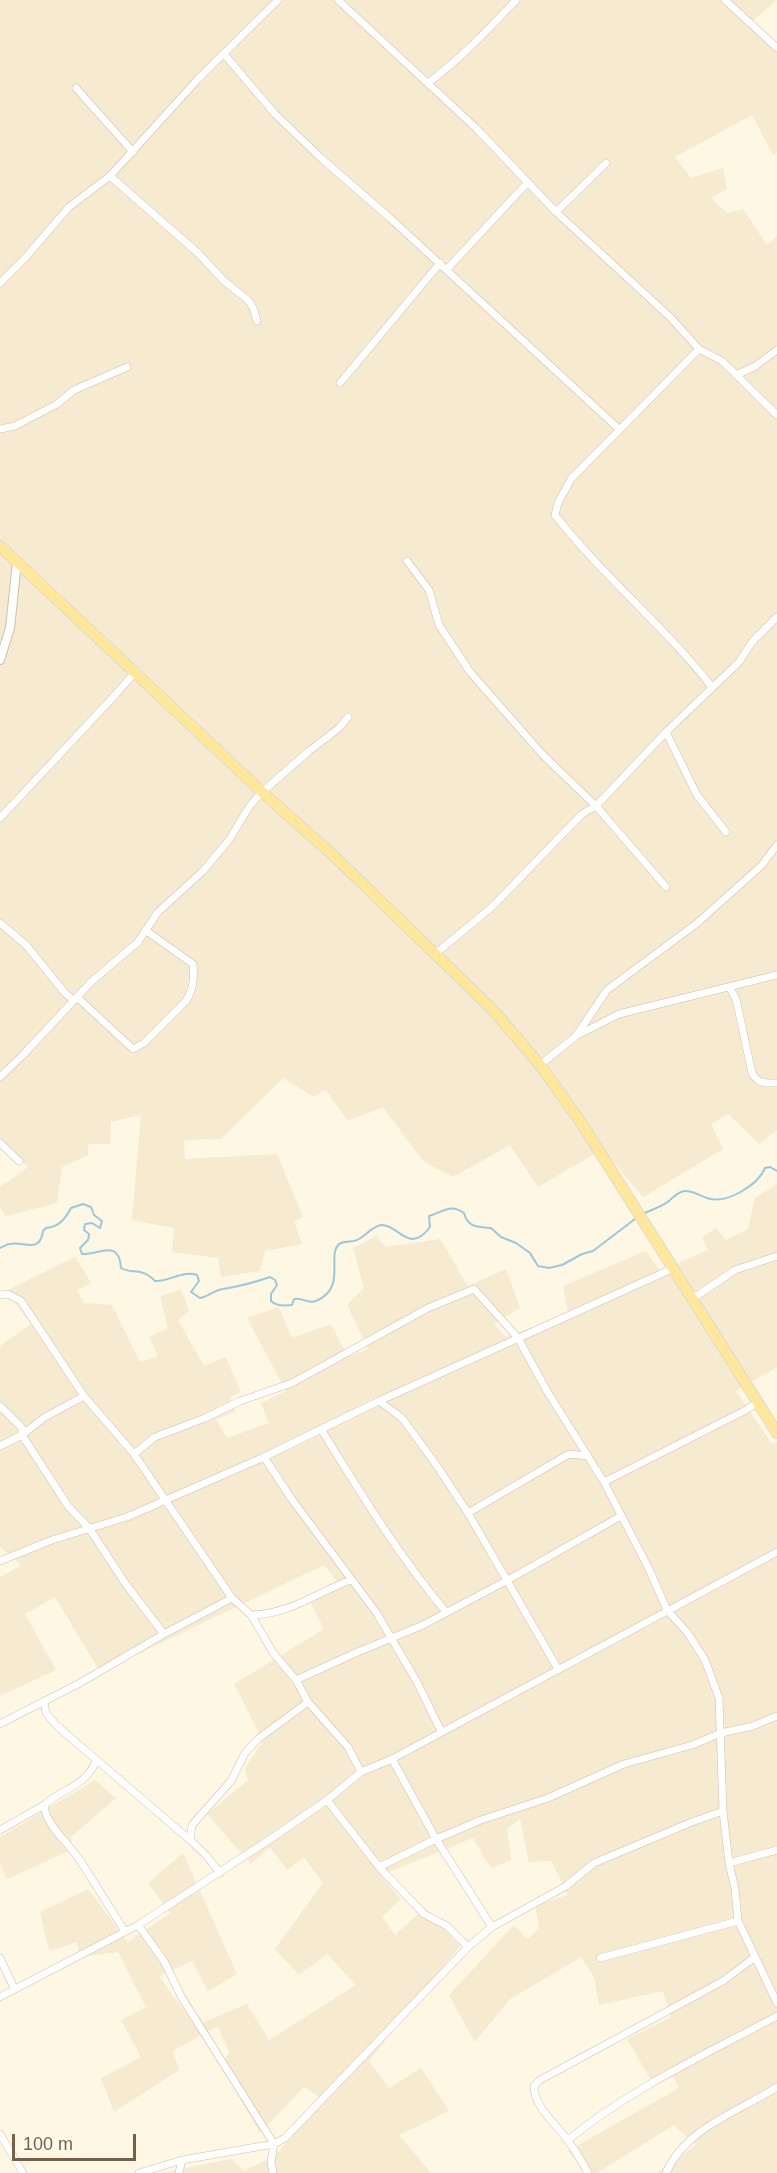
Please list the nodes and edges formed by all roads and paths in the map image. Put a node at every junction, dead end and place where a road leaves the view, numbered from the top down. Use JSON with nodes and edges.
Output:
{"nodes":[{"id":1,"x":278,"y":0,"type":"edge"},
{"id":2,"x":338,"y":0,"type":"edge"},
{"id":3,"x":516,"y":0,"type":"edge"},
{"id":4,"x":725,"y":0,"type":"edge"},
{"id":5,"x":777,"y":48,"type":"edge"},
{"id":6,"x":224,"y":54,"type":"junction"},
{"id":7,"x":428,"y":84,"type":"junction"},
{"id":8,"x":76,"y":88,"type":"dead end"},
{"id":9,"x":133,"y":152,"type":"junction"},
{"id":10,"x":606,"y":163,"type":"dead end"},
{"id":11,"x":110,"y":176,"type":"junction"},
{"id":12,"x":528,"y":182,"type":"junction"},
{"id":13,"x":556,"y":212,"type":"junction"},
{"id":14,"x":440,"y":263,"type":"junction"},
{"id":15,"x":447,"y":269,"type":"junction"},
{"id":16,"x":0,"y":283,"type":"edge"},
{"id":17,"x":257,"y":321,"type":"dead end"},
{"id":18,"x":699,"y":349,"type":"junction"},
{"id":19,"x":777,"y":350,"type":"edge"},
{"id":20,"x":127,"y":367,"type":"dead end"},
{"id":21,"x":736,"y":375,"type":"junction"},
{"id":22,"x":340,"y":383,"type":"dead end"},
{"id":23,"x":777,"y":415,"type":"edge"},
{"id":24,"x":0,"y":429,"type":"edge"},
{"id":25,"x":619,"y":429,"type":"junction"},
{"id":26,"x":0,"y":546,"type":"edge"},
{"id":27,"x":407,"y":561,"type":"dead end"},
{"id":28,"x":17,"y":562,"type":"junction"},
{"id":29,"x":777,"y":617,"type":"edge"},
{"id":30,"x":0,"y":660,"type":"edge"},
{"id":31,"x":136,"y":671,"type":"junction"},
{"id":32,"x":712,"y":687,"type":"junction"},
{"id":33,"x":348,"y":717,"type":"dead end"},
{"id":34,"x":666,"y":732,"type":"junction"},
{"id":35,"x":262,"y":792,"type":"junction"},
{"id":36,"x":596,"y":806,"type":"junction"},
{"id":37,"x":0,"y":818,"type":"edge"},
{"id":38,"x":726,"y":832,"type":"dead end"},
{"id":39,"x":777,"y":845,"type":"edge"},
{"id":40,"x":666,"y":887,"type":"dead end"},
{"id":41,"x":0,"y":923,"type":"edge"},
{"id":42,"x":145,"y":930,"type":"junction"},
{"id":43,"x":435,"y":954,"type":"junction"},
{"id":44,"x":777,"y":975,"type":"edge"},
{"id":45,"x":729,"y":988,"type":"junction"},
{"id":46,"x":76,"y":999,"type":"junction"},
{"id":47,"x":576,"y":1036,"type":"junction"},
{"id":48,"x":540,"y":1065,"type":"junction"},
{"id":49,"x":0,"y":1077,"type":"edge"},
{"id":50,"x":777,"y":1083,"type":"edge"},
{"id":51,"x":0,"y":1143,"type":"edge"},
{"id":52,"x":19,"y":1161,"type":"dead end"},
{"id":53,"x":777,"y":1256,"type":"edge"},
{"id":54,"x":674,"y":1268,"type":"junction"},
{"id":55,"x":0,"y":1295,"type":"edge"},
{"id":56,"x":692,"y":1299,"type":"junction"},
{"id":57,"x":518,"y":1338,"type":"junction"},
{"id":58,"x":84,"y":1396,"type":"junction"},
{"id":59,"x":379,"y":1401,"type":"junction"},
{"id":60,"x":757,"y":1403,"type":"junction"},
{"id":61,"x":0,"y":1406,"type":"edge"},
{"id":62,"x":321,"y":1429,"type":"junction"},
{"id":63,"x":777,"y":1433,"type":"edge"},
{"id":64,"x":22,"y":1436,"type":"junction"},
{"id":65,"x":0,"y":1446,"type":"edge"},
{"id":66,"x":134,"y":1454,"type":"junction"},
{"id":67,"x":588,"y":1456,"type":"junction"},
{"id":68,"x":264,"y":1457,"type":"junction"},
{"id":69,"x":604,"y":1482,"type":"junction"},
{"id":70,"x":164,"y":1501,"type":"junction"},
{"id":71,"x":468,"y":1513,"type":"junction"},
{"id":72,"x":621,"y":1516,"type":"junction"},
{"id":73,"x":89,"y":1528,"type":"junction"},
{"id":74,"x":777,"y":1552,"type":"edge"},
{"id":75,"x":0,"y":1561,"type":"edge"},
{"id":76,"x":351,"y":1580,"type":"junction"},
{"id":77,"x":506,"y":1581,"type":"junction"},
{"id":78,"x":232,"y":1598,"type":"junction"},
{"id":79,"x":667,"y":1610,"type":"junction"},
{"id":80,"x":446,"y":1612,"type":"junction"},
{"id":81,"x":251,"y":1615,"type":"junction"},
{"id":82,"x":164,"y":1634,"type":"junction"},
{"id":83,"x":392,"y":1639,"type":"junction"},
{"id":84,"x":558,"y":1669,"type":"junction"},
{"id":85,"x":296,"y":1680,"type":"junction"},
{"id":86,"x":44,"y":1701,"type":"junction"},
{"id":87,"x":308,"y":1702,"type":"junction"},
{"id":88,"x":777,"y":1716,"type":"edge"},
{"id":89,"x":0,"y":1724,"type":"edge"},
{"id":90,"x":441,"y":1731,"type":"junction"},
{"id":91,"x":722,"y":1733,"type":"junction"},
{"id":92,"x":392,"y":1759,"type":"junction"},
{"id":93,"x":96,"y":1761,"type":"junction"},
{"id":94,"x":361,"y":1772,"type":"junction"},
{"id":95,"x":327,"y":1800,"type":"junction"},
{"id":96,"x":44,"y":1805,"type":"junction"},
{"id":97,"x":723,"y":1811,"type":"junction"},
{"id":98,"x":0,"y":1830,"type":"edge"},
{"id":99,"x":436,"y":1839,"type":"junction"},
{"id":100,"x":190,"y":1840,"type":"junction"},
{"id":101,"x":777,"y":1850,"type":"edge"},
{"id":102,"x":729,"y":1863,"type":"junction"},
{"id":103,"x":380,"y":1867,"type":"junction"},
{"id":104,"x":220,"y":1873,"type":"junction"},
{"id":105,"x":738,"y":1921,"type":"junction"},
{"id":106,"x":138,"y":1925,"type":"junction"},
{"id":107,"x":492,"y":1927,"type":"junction"},
{"id":108,"x":125,"y":1931,"type":"junction"},
{"id":109,"x":468,"y":1947,"type":"junction"},
{"id":110,"x":755,"y":1957,"type":"junction"},
{"id":111,"x":0,"y":1958,"type":"edge"},
{"id":112,"x":600,"y":1958,"type":"dead end"},
{"id":113,"x":14,"y":1988,"type":"junction"},
{"id":114,"x":0,"y":1997,"type":"edge"},
{"id":115,"x":777,"y":2003,"type":"edge"},
{"id":116,"x":777,"y":2016,"type":"edge"},
{"id":117,"x":777,"y":2087,"type":"edge"},
{"id":118,"x":0,"y":2134,"type":"edge"},
{"id":119,"x":568,"y":2140,"type":"junction"},
{"id":120,"x":274,"y":2144,"type":"junction"},
{"id":121,"x":182,"y":2160,"type":"junction"},
{"id":122,"x":23,"y":2173,"type":"edge"},
{"id":123,"x":139,"y":2173,"type":"edge"},
{"id":124,"x":179,"y":2173,"type":"edge"},
{"id":125,"x":273,"y":2173,"type":"edge"},
{"id":126,"x":588,"y":2173,"type":"edge"},
{"id":127,"x":666,"y":2173,"type":"edge"}],
"edges":[{"from":1,"to":6,"type":"street"},
{"from":2,"to":7,"type":"street"},
{"from":3,"to":7,"type":"street"},
{"from":4,"to":5,"type":"street"},
{"from":6,"to":9,"type":"street"},
{"from":6,"to":14,"type":"street"},
{"from":7,"to":12,"type":"street"},
{"from":8,"to":9,"type":"street"},
{"from":9,"to":11,"type":"street"},
{"from":10,"to":13,"type":"street"},
{"from":11,"to":16,"type":"street"},
{"from":11,"to":17,"type":"street"},
{"from":12,"to":13,"type":"street"},
{"from":12,"to":15,"type":"street"},
{"from":13,"to":18,"type":"street"},
{"from":14,"to":15,"type":"street"},
{"from":14,"to":22,"type":"street"},
{"from":15,"to":25,"type":"street"},
{"from":18,"to":21,"type":"street"},
{"from":18,"to":25,"type":"street"},
{"from":19,"to":21,"type":"street"},
{"from":20,"to":24,"type":"street"},
{"from":21,"to":23,"type":"street"},
{"from":25,"to":32,"type":"street"},
{"from":26,"to":28,"type":"main road"},
{"from":27,"to":36,"type":"street"},
{"from":28,"to":30,"type":"street"},
{"from":28,"to":31,"type":"main road"},
{"from":29,"to":32,"type":"street"},
{"from":31,"to":35,"type":"main road"},
{"from":31,"to":37,"type":"street"},
{"from":32,"to":34,"type":"street"},
{"from":33,"to":35,"type":"street"},
{"from":34,"to":36,"type":"street"},
{"from":34,"to":38,"type":"street"},
{"from":35,"to":42,"type":"street"},
{"from":35,"to":43,"type":"main road"},
{"from":36,"to":40,"type":"street"},
{"from":36,"to":43,"type":"street"},
{"from":39,"to":47,"type":"street"},
{"from":41,"to":46,"type":"street"},
{"from":42,"to":46,"type":"street"},
{"from":42,"to":46,"type":"street"},
{"from":43,"to":48,"type":"main road"},
{"from":44,"to":45,"type":"street"},
{"from":45,"to":47,"type":"street"},
{"from":45,"to":50,"type":"street"},
{"from":46,"to":49,"type":"street"},
{"from":47,"to":48,"type":"street"},
{"from":48,"to":54,"type":"main road"},
{"from":51,"to":52,"type":"street"},
{"from":53,"to":56,"type":"street"},
{"from":54,"to":56,"type":"main road"},
{"from":54,"to":57,"type":"street"},
{"from":55,"to":58,"type":"street"},
{"from":56,"to":60,"type":"main road"},
{"from":57,"to":59,"type":"street"},
{"from":57,"to":66,"type":"street"},
{"from":57,"to":67,"type":"street"},
{"from":58,"to":64,"type":"street"},
{"from":58,"to":66,"type":"street"},
{"from":59,"to":62,"type":"street"},
{"from":59,"to":71,"type":"street"},
{"from":60,"to":63,"type":"main road"},
{"from":60,"to":69,"type":"street"},
{"from":61,"to":64,"type":"street"},
{"from":62,"to":68,"type":"street"},
{"from":62,"to":80,"type":"street"},
{"from":64,"to":65,"type":"street"},
{"from":64,"to":73,"type":"street"},
{"from":66,"to":70,"type":"street"},
{"from":67,"to":69,"type":"street"},
{"from":67,"to":71,"type":"street"},
{"from":68,"to":70,"type":"street"},
{"from":68,"to":76,"type":"street"},
{"from":69,"to":72,"type":"street"},
{"from":70,"to":73,"type":"street"},
{"from":70,"to":78,"type":"street"},
{"from":71,"to":77,"type":"street"},
{"from":72,"to":77,"type":"street"},
{"from":72,"to":79,"type":"street"},
{"from":73,"to":75,"type":"street"},
{"from":73,"to":82,"type":"street"},
{"from":74,"to":79,"type":"street"},
{"from":76,"to":81,"type":"street"},
{"from":76,"to":83,"type":"street"},
{"from":77,"to":80,"type":"street"},
{"from":77,"to":84,"type":"street"},
{"from":78,"to":81,"type":"street"},
{"from":78,"to":82,"type":"street"},
{"from":79,"to":84,"type":"street"},
{"from":79,"to":91,"type":"street"},
{"from":80,"to":83,"type":"street"},
{"from":81,"to":85,"type":"street"},
{"from":82,"to":86,"type":"street"},
{"from":83,"to":85,"type":"street"},
{"from":83,"to":90,"type":"street"},
{"from":84,"to":90,"type":"street"},
{"from":85,"to":87,"type":"street"},
{"from":86,"to":89,"type":"street"},
{"from":86,"to":93,"type":"street"},
{"from":87,"to":94,"type":"street"},
{"from":87,"to":100,"type":"street"},
{"from":88,"to":91,"type":"street"},
{"from":90,"to":92,"type":"street"},
{"from":91,"to":97,"type":"street"},
{"from":91,"to":99,"type":"street"},
{"from":92,"to":94,"type":"street"},
{"from":92,"to":99,"type":"street"},
{"from":93,"to":96,"type":"street"},
{"from":93,"to":100,"type":"street"},
{"from":94,"to":95,"type":"street"},
{"from":95,"to":103,"type":"street"},
{"from":95,"to":104,"type":"street"},
{"from":96,"to":98,"type":"street"},
{"from":96,"to":108,"type":"street"},
{"from":97,"to":102,"type":"street"},
{"from":97,"to":107,"type":"street"},
{"from":99,"to":103,"type":"street"},
{"from":99,"to":107,"type":"street"},
{"from":100,"to":104,"type":"street"},
{"from":101,"to":102,"type":"street"},
{"from":102,"to":105,"type":"street"},
{"from":103,"to":109,"type":"street"},
{"from":104,"to":106,"type":"street"},
{"from":105,"to":110,"type":"street"},
{"from":105,"to":112,"type":"street"},
{"from":106,"to":108,"type":"street"},
{"from":106,"to":120,"type":"street"},
{"from":107,"to":109,"type":"street"},
{"from":108,"to":113,"type":"street"},
{"from":109,"to":120,"type":"street"},
{"from":110,"to":115,"type":"street"},
{"from":110,"to":119,"type":"street"},
{"from":111,"to":113,"type":"street"},
{"from":113,"to":114,"type":"street"},
{"from":116,"to":119,"type":"street"},
{"from":117,"to":127,"type":"street"},
{"from":118,"to":122,"type":"street"},
{"from":119,"to":126,"type":"street"},
{"from":120,"to":121,"type":"street"},
{"from":120,"to":125,"type":"street"},
{"from":121,"to":123,"type":"street"},
{"from":121,"to":124,"type":"street"}]}
